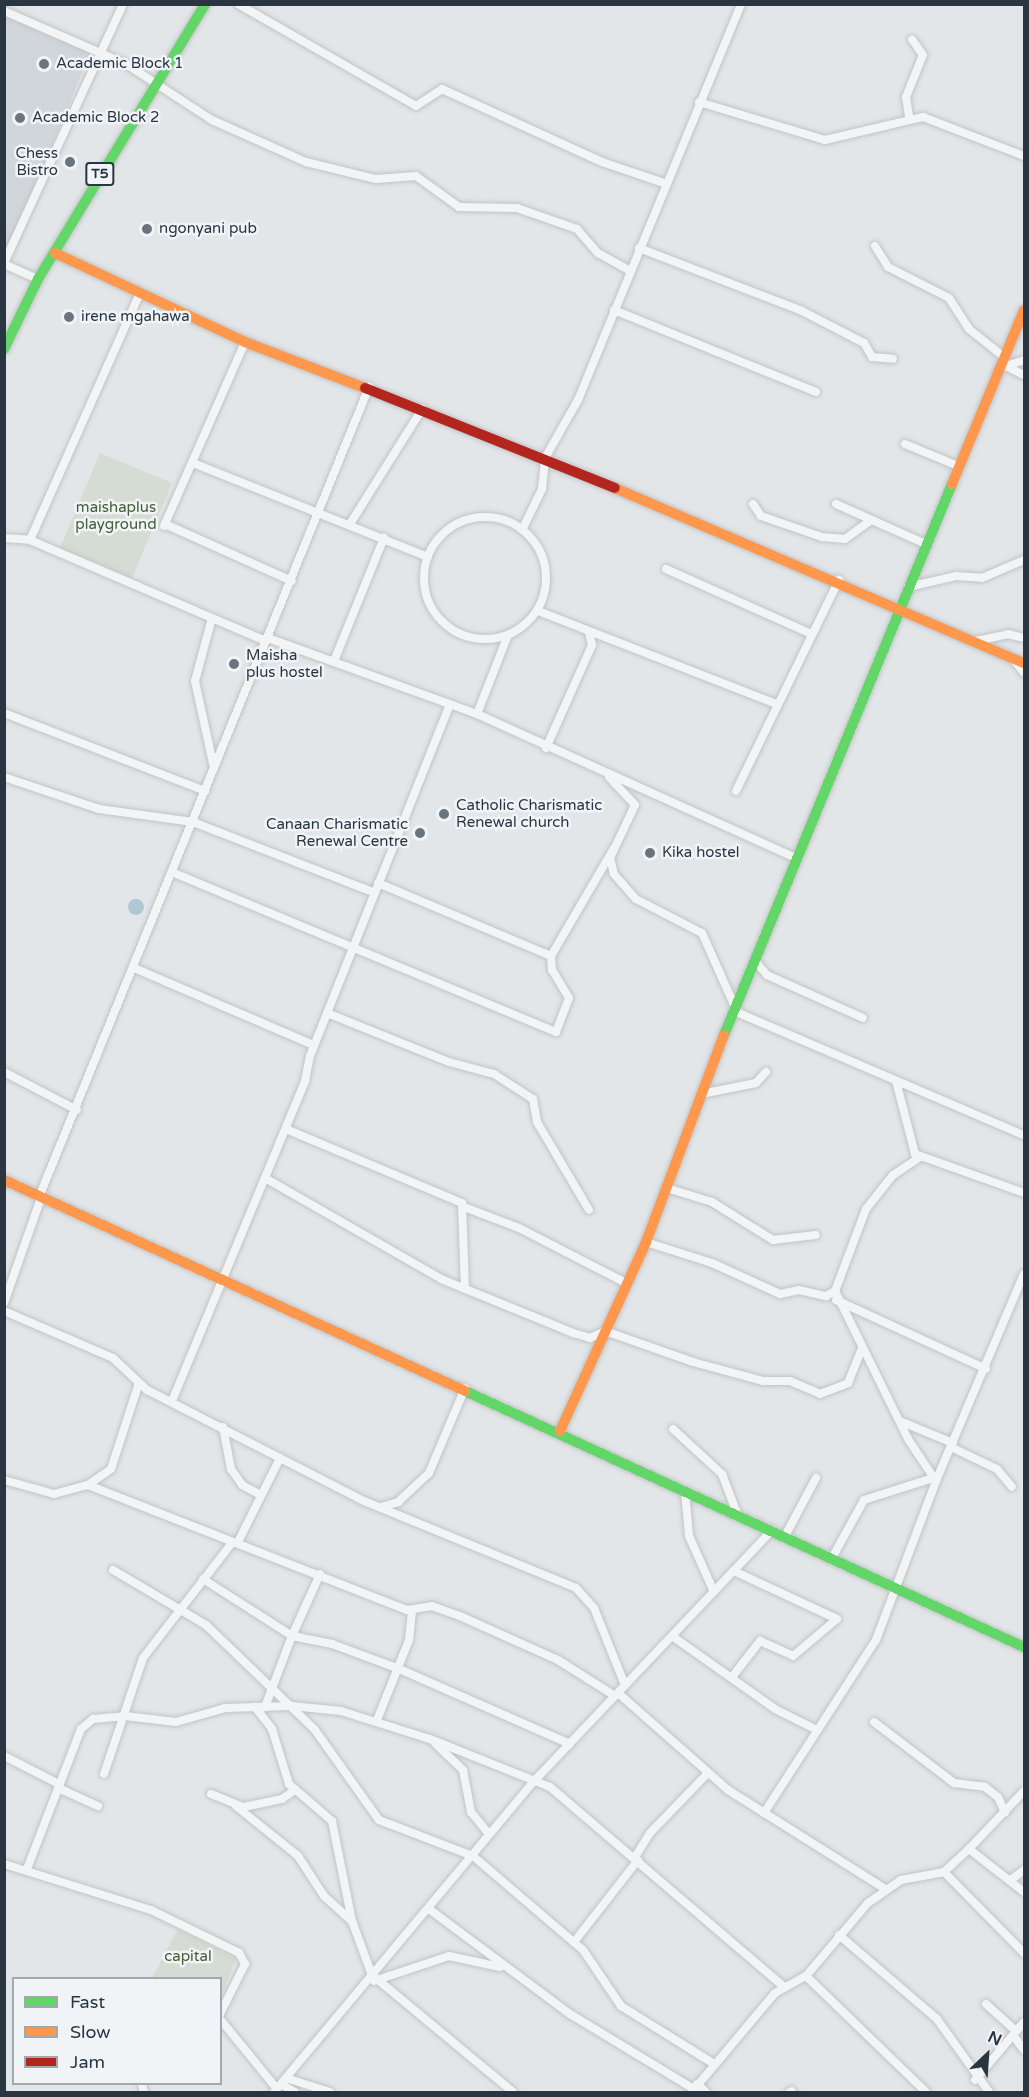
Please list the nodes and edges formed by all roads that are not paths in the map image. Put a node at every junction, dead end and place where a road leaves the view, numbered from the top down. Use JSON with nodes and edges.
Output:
{"nodes":[{"id":1,"x":123,"y":4,"type":"edge"},
{"id":2,"x":206,"y":4,"type":"edge"},
{"id":3,"x":238,"y":4,"type":"edge"},
{"id":4,"x":741,"y":4,"type":"edge"},
{"id":5,"x":4,"y":12,"type":"edge"},
{"id":6,"x":912,"y":39,"type":"dead end"},
{"id":7,"x":100,"y":52,"type":"junction"},
{"id":8,"x":154,"y":83,"type":"junction"},
{"id":9,"x":699,"y":102,"type":"junction"},
{"id":10,"x":909,"y":117,"type":"junction"},
{"id":11,"x":1024,"y":156,"type":"edge"},
{"id":12,"x":664,"y":183,"type":"junction"},
{"id":13,"x":875,"y":246,"type":"dead end"},
{"id":14,"x":639,"y":248,"type":"junction"},
{"id":15,"x":55,"y":253,"type":"junction"},
{"id":16,"x":4,"y":263,"type":"edge"},
{"id":17,"x":630,"y":271,"type":"junction"},
{"id":18,"x":38,"y":279,"type":"junction"},
{"id":19,"x":139,"y":295,"type":"junction"},
{"id":20,"x":614,"y":310,"type":"junction"},
{"id":21,"x":1024,"y":310,"type":"edge"},
{"id":22,"x":245,"y":342,"type":"junction"},
{"id":23,"x":4,"y":349,"type":"edge"},
{"id":24,"x":893,"y":359,"type":"dead end"},
{"id":25,"x":1024,"y":360,"type":"edge"},
{"id":26,"x":1003,"y":364,"type":"junction"},
{"id":27,"x":1024,"y":375,"type":"edge"},
{"id":28,"x":369,"y":387,"type":"junction"},
{"id":29,"x":816,"y":392,"type":"dead end"},
{"id":30,"x":422,"y":409,"type":"junction"},
{"id":31,"x":905,"y":444,"type":"dead end"},
{"id":32,"x":545,"y":458,"type":"junction"},
{"id":33,"x":193,"y":463,"type":"junction"},
{"id":34,"x":958,"y":466,"type":"junction"},
{"id":35,"x":753,"y":504,"type":"dead end"},
{"id":36,"x":836,"y":504,"type":"dead end"},
{"id":37,"x":316,"y":512,"type":"junction"},
{"id":38,"x":871,"y":520,"type":"junction"},
{"id":39,"x":350,"y":524,"type":"junction"},
{"id":40,"x":522,"y":530,"type":"junction"},
{"id":41,"x":4,"y":538,"type":"edge"},
{"id":42,"x":384,"y":538,"type":"junction"},
{"id":43,"x":30,"y":540,"type":"junction"},
{"id":44,"x":926,"y":544,"type":"junction"},
{"id":45,"x":428,"y":557,"type":"junction"},
{"id":46,"x":1024,"y":560,"type":"edge"},
{"id":47,"x":666,"y":569,"type":"dead end"},
{"id":48,"x":839,"y":580,"type":"junction"},
{"id":49,"x":292,"y":581,"type":"junction"},
{"id":50,"x":908,"y":587,"type":"junction"},
{"id":51,"x":904,"y":608,"type":"junction"},
{"id":52,"x":538,"y":611,"type":"junction"},
{"id":53,"x":212,"y":618,"type":"junction"},
{"id":54,"x":589,"y":632,"type":"junction"},
{"id":55,"x":811,"y":634,"type":"junction"},
{"id":56,"x":508,"y":635,"type":"junction"},
{"id":57,"x":602,"y":638,"type":"junction"},
{"id":58,"x":1022,"y":638,"type":"edge"},
{"id":59,"x":267,"y":639,"type":"junction"},
{"id":60,"x":976,"y":641,"type":"junction"},
{"id":61,"x":592,"y":645,"type":"junction"},
{"id":62,"x":1012,"y":657,"type":"junction"},
{"id":63,"x":334,"y":661,"type":"junction"},
{"id":64,"x":1024,"y":663,"type":"edge"},
{"id":65,"x":1024,"y":673,"type":"edge"},
{"id":66,"x":777,"y":704,"type":"junction"},
{"id":67,"x":450,"y":705,"type":"junction"},
{"id":68,"x":4,"y":713,"type":"edge"},
{"id":69,"x":477,"y":714,"type":"junction"},
{"id":70,"x":546,"y":748,"type":"junction"},
{"id":71,"x":214,"y":769,"type":"junction"},
{"id":72,"x":607,"y":774,"type":"junction"},
{"id":73,"x":4,"y":777,"type":"edge"},
{"id":74,"x":205,"y":791,"type":"junction"},
{"id":75,"x":736,"y":791,"type":"dead end"},
{"id":76,"x":193,"y":822,"type":"junction"},
{"id":77,"x":614,"y":848,"type":"junction"},
{"id":78,"x":798,"y":859,"type":"junction"},
{"id":79,"x":174,"y":873,"type":"junction"},
{"id":80,"x":378,"y":884,"type":"junction"},
{"id":81,"x":375,"y":893,"type":"junction"},
{"id":82,"x":352,"y":951,"type":"junction"},
{"id":83,"x":551,"y":956,"type":"junction"},
{"id":84,"x":755,"y":961,"type":"junction"},
{"id":85,"x":135,"y":968,"type":"junction"},
{"id":86,"x":735,"y":1009,"type":"junction"},
{"id":87,"x":327,"y":1013,"type":"junction"},
{"id":88,"x":863,"y":1018,"type":"dead end"},
{"id":89,"x":314,"y":1045,"type":"junction"},
{"id":90,"x":4,"y":1072,"type":"edge"},
{"id":91,"x":766,"y":1072,"type":"dead end"},
{"id":92,"x":896,"y":1081,"type":"junction"},
{"id":93,"x":701,"y":1094,"type":"junction"},
{"id":94,"x":76,"y":1110,"type":"junction"},
{"id":95,"x":286,"y":1129,"type":"junction"},
{"id":96,"x":1024,"y":1135,"type":"edge"},
{"id":97,"x":920,"y":1157,"type":"junction"},
{"id":98,"x":265,"y":1178,"type":"junction"},
{"id":99,"x":4,"y":1180,"type":"edge"},
{"id":100,"x":667,"y":1188,"type":"junction"},
{"id":101,"x":1024,"y":1193,"type":"edge"},
{"id":102,"x":40,"y":1198,"type":"junction"},
{"id":103,"x":464,"y":1207,"type":"junction"},
{"id":104,"x":589,"y":1210,"type":"dead end"},
{"id":105,"x":816,"y":1235,"type":"dead end"},
{"id":106,"x":646,"y":1242,"type":"junction"},
{"id":107,"x":1024,"y":1274,"type":"edge"},
{"id":108,"x":219,"y":1280,"type":"junction"},
{"id":109,"x":626,"y":1283,"type":"junction"},
{"id":110,"x":465,"y":1289,"type":"junction"},
{"id":111,"x":835,"y":1291,"type":"junction"},
{"id":112,"x":836,"y":1300,"type":"junction"},
{"id":113,"x":4,"y":1303,"type":"edge"},
{"id":114,"x":4,"y":1311,"type":"edge"},
{"id":115,"x":605,"y":1332,"type":"junction"},
{"id":116,"x":861,"y":1351,"type":"junction"},
{"id":117,"x":986,"y":1369,"type":"junction"},
{"id":118,"x":139,"y":1383,"type":"junction"},
{"id":119,"x":465,"y":1388,"type":"junction"},
{"id":120,"x":172,"y":1401,"type":"junction"},
{"id":121,"x":901,"y":1421,"type":"junction"},
{"id":122,"x":223,"y":1427,"type":"junction"},
{"id":123,"x":673,"y":1429,"type":"dead end"},
{"id":124,"x":560,"y":1431,"type":"junction"},
{"id":125,"x":952,"y":1445,"type":"junction"},
{"id":126,"x":280,"y":1458,"type":"junction"},
{"id":127,"x":816,"y":1478,"type":"dead end"},
{"id":128,"x":935,"y":1479,"type":"junction"},
{"id":129,"x":4,"y":1480,"type":"edge"},
{"id":130,"x":88,"y":1485,"type":"junction"},
{"id":131,"x":1012,"y":1487,"type":"dead end"},
{"id":132,"x":685,"y":1491,"type":"junction"},
{"id":133,"x":261,"y":1495,"type":"junction"},
{"id":134,"x":381,"y":1508,"type":"junction"},
{"id":135,"x":737,"y":1513,"type":"junction"},
{"id":136,"x":772,"y":1530,"type":"junction"},
{"id":137,"x":785,"y":1536,"type":"junction"},
{"id":138,"x":235,"y":1543,"type":"junction"},
{"id":139,"x":832,"y":1558,"type":"junction"},
{"id":140,"x":113,"y":1570,"type":"dead end"},
{"id":141,"x":734,"y":1571,"type":"junction"},
{"id":142,"x":320,"y":1574,"type":"junction"},
{"id":143,"x":203,"y":1579,"type":"junction"},
{"id":144,"x":899,"y":1587,"type":"junction"},
{"id":145,"x":714,"y":1592,"type":"junction"},
{"id":146,"x":179,"y":1608,"type":"junction"},
{"id":147,"x":412,"y":1611,"type":"junction"},
{"id":148,"x":292,"y":1636,"type":"junction"},
{"id":149,"x":672,"y":1636,"type":"junction"},
{"id":150,"x":1023,"y":1644,"type":"edge"},
{"id":151,"x":397,"y":1668,"type":"junction"},
{"id":152,"x":732,"y":1677,"type":"junction"},
{"id":153,"x":625,"y":1685,"type":"junction"},
{"id":154,"x":272,"y":1687,"type":"junction"},
{"id":155,"x":616,"y":1694,"type":"junction"},
{"id":156,"x":292,"y":1706,"type":"junction"},
{"id":157,"x":255,"y":1707,"type":"junction"},
{"id":158,"x":268,"y":1707,"type":"junction"},
{"id":159,"x":310,"y":1707,"type":"junction"},
{"id":160,"x":125,"y":1716,"type":"junction"},
{"id":161,"x":377,"y":1720,"type":"junction"},
{"id":162,"x":874,"y":1722,"type":"dead end"},
{"id":163,"x":272,"y":1729,"type":"junction"},
{"id":164,"x":315,"y":1730,"type":"junction"},
{"id":165,"x":817,"y":1730,"type":"junction"},
{"id":166,"x":430,"y":1739,"type":"junction"},
{"id":167,"x":570,"y":1744,"type":"junction"},
{"id":168,"x":4,"y":1756,"type":"edge"},
{"id":169,"x":708,"y":1773,"type":"junction"},
{"id":170,"x":104,"y":1774,"type":"dead end"},
{"id":171,"x":536,"y":1779,"type":"junction"},
{"id":172,"x":59,"y":1786,"type":"junction"},
{"id":173,"x":295,"y":1790,"type":"junction"},
{"id":174,"x":1024,"y":1791,"type":"edge"},
{"id":175,"x":211,"y":1794,"type":"dead end"},
{"id":176,"x":98,"y":1806,"type":"dead end"},
{"id":177,"x":236,"y":1806,"type":"junction"},
{"id":178,"x":1021,"y":1806,"type":"edge"},
{"id":179,"x":764,"y":1813,"type":"junction"},
{"id":180,"x":1005,"y":1813,"type":"junction"},
{"id":181,"x":488,"y":1833,"type":"junction"},
{"id":182,"x":969,"y":1849,"type":"junction"},
{"id":183,"x":473,"y":1856,"type":"junction"},
{"id":184,"x":636,"y":1858,"type":"junction"},
{"id":185,"x":4,"y":1864,"type":"edge"},
{"id":186,"x":27,"y":1869,"type":"junction"},
{"id":187,"x":1024,"y":1870,"type":"edge"},
{"id":188,"x":944,"y":1872,"type":"junction"},
{"id":189,"x":1012,"y":1879,"type":"junction"},
{"id":190,"x":885,"y":1889,"type":"junction"},
{"id":191,"x":1024,"y":1892,"type":"edge"},
{"id":192,"x":429,"y":1909,"type":"junction"},
{"id":193,"x":352,"y":1921,"type":"junction"},
{"id":194,"x":839,"y":1935,"type":"junction"},
{"id":195,"x":574,"y":1942,"type":"junction"},
{"id":196,"x":1024,"y":1953,"type":"edge"},
{"id":197,"x":505,"y":1968,"type":"junction"},
{"id":198,"x":806,"y":1976,"type":"junction"},
{"id":199,"x":374,"y":1978,"type":"junction"},
{"id":200,"x":784,"y":1988,"type":"junction"},
{"id":201,"x":986,"y":2004,"type":"dead end"},
{"id":202,"x":222,"y":2010,"type":"edge"},
{"id":203,"x":222,"y":2021,"type":"edge"},
{"id":204,"x":1024,"y":2022,"type":"edge"},
{"id":205,"x":1015,"y":2035,"type":"junction"},
{"id":206,"x":1024,"y":2050,"type":"edge"},
{"id":207,"x":714,"y":2064,"type":"junction"},
{"id":208,"x":975,"y":2080,"type":"junction"},
{"id":209,"x":280,"y":2086,"type":"edge"},
{"id":210,"x":694,"y":2088,"type":"edge"},
{"id":211,"x":295,"y":2092,"type":"edge"},
{"id":212,"x":330,"y":2092,"type":"edge"},
{"id":213,"x":513,"y":2092,"type":"edge"},
{"id":214,"x":706,"y":2092,"type":"edge"},
{"id":215,"x":926,"y":2092,"type":"edge"},
{"id":216,"x":988,"y":2092,"type":"edge"}],
"edges":[{"from":1,"to":7,"type":"street"},
{"from":2,"to":8,"type":"main road","number":"T5"},
{"from":3,"to":12,"type":"street"},
{"from":4,"to":9,"type":"street"},
{"from":5,"to":7,"type":"street"},
{"from":6,"to":10,"type":"street"},
{"from":7,"to":8,"type":"street"},
{"from":7,"to":16,"type":"street"},
{"from":8,"to":15,"type":"main road","number":"T5"},
{"from":8,"to":17,"type":"street"},
{"from":9,"to":10,"type":"street"},
{"from":9,"to":12,"type":"street"},
{"from":10,"to":11,"type":"street"},
{"from":12,"to":14,"type":"street"},
{"from":13,"to":26,"type":"street"},
{"from":14,"to":17,"type":"street"},
{"from":14,"to":24,"type":"street"},
{"from":15,"to":18,"type":"main road","number":"T5"},
{"from":15,"to":19,"type":"main road"},
{"from":16,"to":18,"type":"street"},
{"from":17,"to":20,"type":"street"},
{"from":18,"to":23,"type":"main road","number":"T5"},
{"from":19,"to":22,"type":"main road"},
{"from":19,"to":43,"type":"street"},
{"from":20,"to":29,"type":"street"},
{"from":20,"to":32,"type":"street"},
{"from":21,"to":26,"type":"main road"},
{"from":22,"to":28,"type":"main road"},
{"from":22,"to":33,"type":"street"},
{"from":25,"to":26,"type":"street"},
{"from":26,"to":27,"type":"street"},
{"from":26,"to":34,"type":"main road"},
{"from":28,"to":30,"type":"main road"},
{"from":28,"to":37,"type":"street"},
{"from":30,"to":32,"type":"main road"},
{"from":30,"to":39,"type":"street"},
{"from":31,"to":34,"type":"street"},
{"from":32,"to":40,"type":"street"},
{"from":32,"to":48,"type":"main road"},
{"from":33,"to":37,"type":"street"},
{"from":33,"to":49,"type":"street"},
{"from":34,"to":44,"type":"main road"},
{"from":35,"to":38,"type":"street"},
{"from":36,"to":38,"type":"street"},
{"from":37,"to":39,"type":"street"},
{"from":37,"to":49,"type":"street"},
{"from":38,"to":44,"type":"street"},
{"from":39,"to":42,"type":"street"},
{"from":40,"to":45,"type":"street"},
{"from":40,"to":52,"type":"street"},
{"from":41,"to":43,"type":"street"},
{"from":42,"to":45,"type":"street"},
{"from":42,"to":63,"type":"street"},
{"from":43,"to":53,"type":"street"},
{"from":44,"to":50,"type":"main road"},
{"from":45,"to":56,"type":"street"},
{"from":46,"to":50,"type":"street"},
{"from":47,"to":55,"type":"street"},
{"from":48,"to":51,"type":"main road"},
{"from":48,"to":55,"type":"street"},
{"from":49,"to":59,"type":"street"},
{"from":50,"to":51,"type":"main road"},
{"from":51,"to":60,"type":"main road"},
{"from":51,"to":78,"type":"main road"},
{"from":52,"to":54,"type":"street"},
{"from":52,"to":56,"type":"street"},
{"from":53,"to":59,"type":"street"},
{"from":53,"to":71,"type":"street"},
{"from":54,"to":57,"type":"street"},
{"from":54,"to":61,"type":"street"},
{"from":55,"to":66,"type":"street"},
{"from":56,"to":69,"type":"street"},
{"from":57,"to":61,"type":"street"},
{"from":57,"to":66,"type":"street"},
{"from":58,"to":60,"type":"street"},
{"from":59,"to":63,"type":"street"},
{"from":59,"to":71,"type":"street"},
{"from":60,"to":62,"type":"main road"},
{"from":61,"to":70,"type":"street"},
{"from":62,"to":64,"type":"main road"},
{"from":62,"to":65,"type":"street"},
{"from":63,"to":67,"type":"street"},
{"from":66,"to":75,"type":"street"},
{"from":67,"to":69,"type":"street"},
{"from":67,"to":80,"type":"street"},
{"from":68,"to":74,"type":"street"},
{"from":69,"to":70,"type":"street"},
{"from":70,"to":72,"type":"street"},
{"from":71,"to":74,"type":"street"},
{"from":72,"to":77,"type":"street"},
{"from":72,"to":78,"type":"street"},
{"from":73,"to":76,"type":"street"},
{"from":74,"to":76,"type":"street"},
{"from":76,"to":79,"type":"street"},
{"from":76,"to":81,"type":"street"},
{"from":77,"to":83,"type":"street"},
{"from":77,"to":86,"type":"street"},
{"from":78,"to":84,"type":"main road"},
{"from":79,"to":82,"type":"street"},
{"from":79,"to":85,"type":"street"},
{"from":80,"to":81,"type":"street"},
{"from":80,"to":83,"type":"street"},
{"from":81,"to":82,"type":"street"},
{"from":82,"to":83,"type":"street"},
{"from":82,"to":87,"type":"street"},
{"from":84,"to":86,"type":"main road"},
{"from":84,"to":88,"type":"street"},
{"from":85,"to":89,"type":"street"},
{"from":85,"to":94,"type":"street"},
{"from":86,"to":92,"type":"street"},
{"from":86,"to":93,"type":"main road"},
{"from":87,"to":89,"type":"street"},
{"from":87,"to":104,"type":"street"},
{"from":89,"to":95,"type":"street"},
{"from":90,"to":94,"type":"street"},
{"from":91,"to":93,"type":"street"},
{"from":92,"to":96,"type":"street"},
{"from":92,"to":97,"type":"street"},
{"from":93,"to":100,"type":"main road"},
{"from":94,"to":102,"type":"street"},
{"from":95,"to":98,"type":"street"},
{"from":95,"to":103,"type":"street"},
{"from":97,"to":101,"type":"street"},
{"from":97,"to":111,"type":"street"},
{"from":98,"to":108,"type":"street"},
{"from":98,"to":110,"type":"street"},
{"from":99,"to":102,"type":"main road"},
{"from":100,"to":105,"type":"street"},
{"from":100,"to":106,"type":"main road"},
{"from":102,"to":108,"type":"main road"},
{"from":102,"to":113,"type":"street"},
{"from":103,"to":109,"type":"street"},
{"from":103,"to":110,"type":"street"},
{"from":106,"to":109,"type":"main road"},
{"from":106,"to":111,"type":"street"},
{"from":107,"to":117,"type":"street"},
{"from":108,"to":119,"type":"main road"},
{"from":108,"to":120,"type":"street"},
{"from":109,"to":115,"type":"main road"},
{"from":110,"to":115,"type":"street"},
{"from":111,"to":112,"type":"street"},
{"from":112,"to":116,"type":"street"},
{"from":112,"to":117,"type":"street"},
{"from":114,"to":118,"type":"street"},
{"from":115,"to":116,"type":"street"},
{"from":115,"to":124,"type":"main road"},
{"from":116,"to":121,"type":"street"},
{"from":117,"to":125,"type":"street"},
{"from":118,"to":120,"type":"street"},
{"from":118,"to":130,"type":"street"},
{"from":119,"to":124,"type":"main road"},
{"from":119,"to":134,"type":"street"},
{"from":120,"to":122,"type":"street"},
{"from":121,"to":125,"type":"street"},
{"from":121,"to":128,"type":"street"},
{"from":122,"to":126,"type":"street"},
{"from":122,"to":133,"type":"street"},
{"from":123,"to":135,"type":"street"},
{"from":124,"to":132,"type":"main road"},
{"from":125,"to":128,"type":"street"},
{"from":125,"to":131,"type":"street"},
{"from":126,"to":133,"type":"street"},
{"from":126,"to":134,"type":"street"},
{"from":127,"to":137,"type":"street"},
{"from":128,"to":139,"type":"street"},
{"from":128,"to":144,"type":"street"},
{"from":129,"to":130,"type":"street"},
{"from":130,"to":138,"type":"street"},
{"from":132,"to":135,"type":"main road"},
{"from":132,"to":145,"type":"street"},
{"from":133,"to":138,"type":"street"},
{"from":134,"to":153,"type":"street"},
{"from":135,"to":136,"type":"main road"},
{"from":136,"to":137,"type":"main road"},
{"from":136,"to":141,"type":"street"},
{"from":137,"to":139,"type":"main road"},
{"from":138,"to":142,"type":"street"},
{"from":138,"to":143,"type":"street"},
{"from":139,"to":144,"type":"main road"},
{"from":140,"to":146,"type":"street"},
{"from":141,"to":145,"type":"street"},
{"from":141,"to":152,"type":"street"},
{"from":142,"to":147,"type":"street"},
{"from":142,"to":148,"type":"street"},
{"from":143,"to":146,"type":"street"},
{"from":143,"to":148,"type":"street"},
{"from":144,"to":150,"type":"main road"},
{"from":144,"to":165,"type":"street"},
{"from":145,"to":149,"type":"street"},
{"from":146,"to":154,"type":"street"},
{"from":146,"to":160,"type":"street"},
{"from":147,"to":151,"type":"street"},
{"from":147,"to":155,"type":"street"},
{"from":148,"to":151,"type":"street"},
{"from":148,"to":154,"type":"street"},
{"from":149,"to":152,"type":"street"},
{"from":149,"to":153,"type":"street"},
{"from":151,"to":161,"type":"street"},
{"from":151,"to":167,"type":"street"},
{"from":152,"to":165,"type":"street"},
{"from":153,"to":155,"type":"street"},
{"from":154,"to":156,"type":"street"},
{"from":154,"to":158,"type":"street"},
{"from":155,"to":167,"type":"street"},
{"from":155,"to":169,"type":"street"},
{"from":156,"to":158,"type":"street"},
{"from":156,"to":159,"type":"street"},
{"from":156,"to":164,"type":"street"},
{"from":157,"to":158,"type":"street"},
{"from":157,"to":160,"type":"street"},
{"from":157,"to":163,"type":"street"},
{"from":158,"to":163,"type":"street"},
{"from":159,"to":161,"type":"street"},
{"from":159,"to":164,"type":"street"},
{"from":160,"to":170,"type":"street"},
{"from":160,"to":172,"type":"street"},
{"from":161,"to":166,"type":"street"},
{"from":162,"to":180,"type":"street"},
{"from":163,"to":173,"type":"street"},
{"from":164,"to":183,"type":"street"},
{"from":165,"to":179,"type":"street"},
{"from":166,"to":171,"type":"street"},
{"from":166,"to":181,"type":"street"},
{"from":167,"to":171,"type":"street"},
{"from":168,"to":172,"type":"street"},
{"from":169,"to":179,"type":"street"},
{"from":169,"to":184,"type":"street"},
{"from":171,"to":181,"type":"street"},
{"from":171,"to":184,"type":"street"},
{"from":172,"to":176,"type":"street"},
{"from":172,"to":186,"type":"street"},
{"from":173,"to":177,"type":"street"},
{"from":173,"to":193,"type":"street"},
{"from":174,"to":178,"type":"street"},
{"from":175,"to":177,"type":"street"},
{"from":177,"to":193,"type":"street"},
{"from":178,"to":180,"type":"street"},
{"from":179,"to":190,"type":"street"},
{"from":180,"to":182,"type":"street"},
{"from":181,"to":183,"type":"street"},
{"from":182,"to":188,"type":"street"},
{"from":182,"to":189,"type":"street"},
{"from":183,"to":192,"type":"street"},
{"from":183,"to":195,"type":"street"},
{"from":184,"to":195,"type":"street"},
{"from":184,"to":200,"type":"street"},
{"from":185,"to":186,"type":"street"},
{"from":186,"to":202,"type":"street"},
{"from":187,"to":189,"type":"street"},
{"from":188,"to":190,"type":"street"},
{"from":188,"to":196,"type":"street"},
{"from":189,"to":191,"type":"street"},
{"from":190,"to":194,"type":"street"},
{"from":192,"to":197,"type":"street"},
{"from":192,"to":199,"type":"street"},
{"from":193,"to":199,"type":"street"},
{"from":194,"to":198,"type":"street"},
{"from":194,"to":208,"type":"street"},
{"from":195,"to":207,"type":"street"},
{"from":197,"to":199,"type":"street"},
{"from":197,"to":210,"type":"street"},
{"from":198,"to":200,"type":"street"},
{"from":198,"to":215,"type":"street"},
{"from":199,"to":209,"type":"street"},
{"from":199,"to":213,"type":"street"},
{"from":200,"to":207,"type":"street"},
{"from":201,"to":205,"type":"street"},
{"from":203,"to":209,"type":"street"},
{"from":204,"to":205,"type":"street"},
{"from":205,"to":206,"type":"street"},
{"from":205,"to":208,"type":"street"},
{"from":207,"to":210,"type":"street"},
{"from":208,"to":216,"type":"street"},
{"from":209,"to":211,"type":"street"},
{"from":209,"to":212,"type":"street"},
{"from":210,"to":214,"type":"street"}]}
